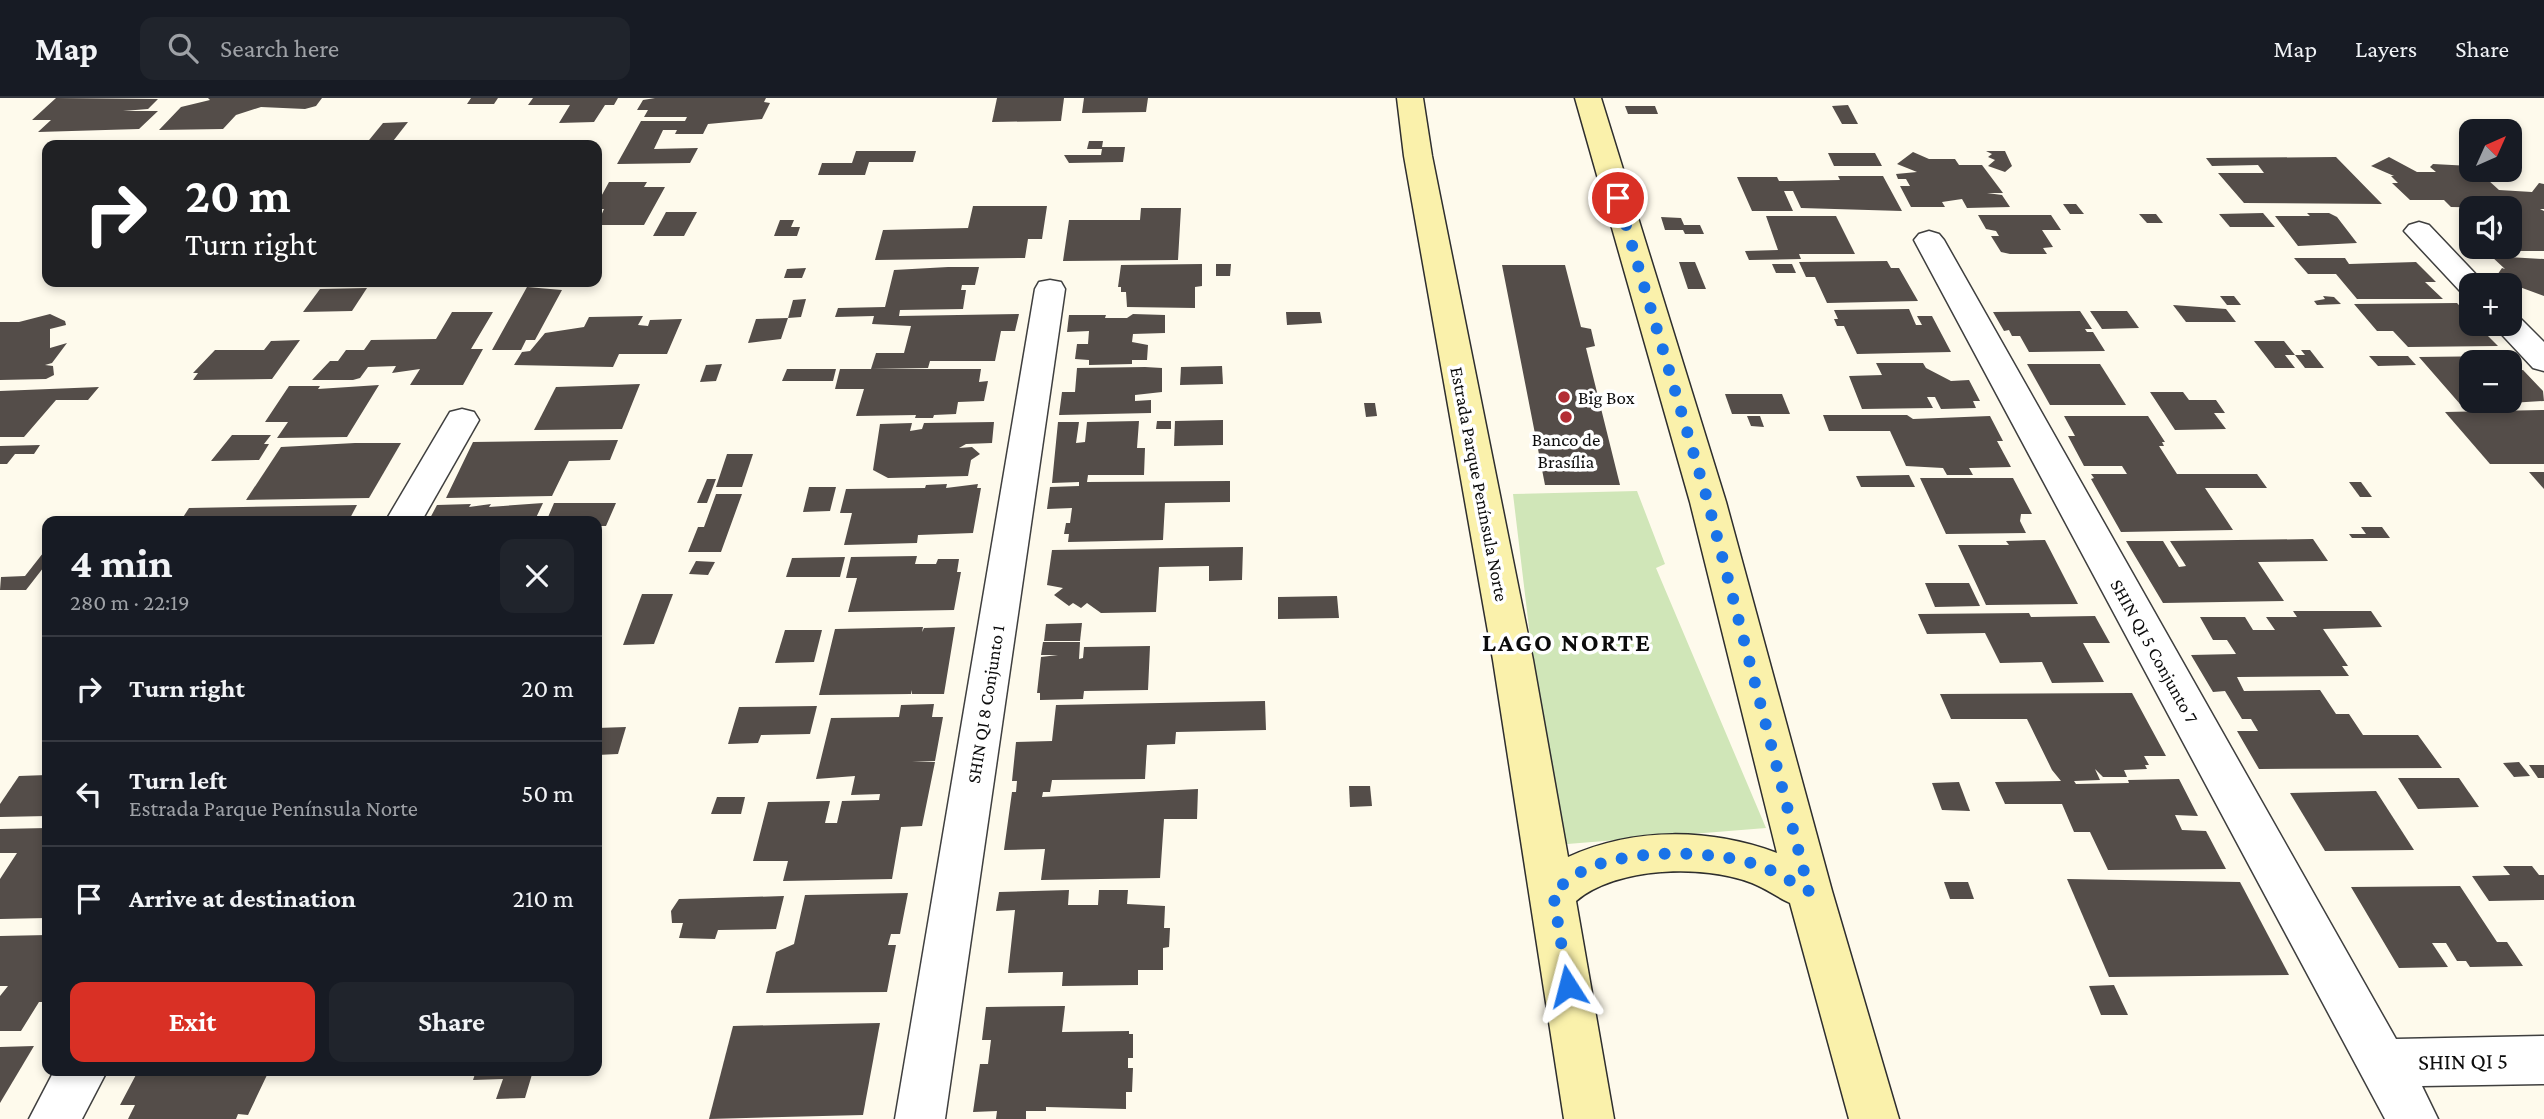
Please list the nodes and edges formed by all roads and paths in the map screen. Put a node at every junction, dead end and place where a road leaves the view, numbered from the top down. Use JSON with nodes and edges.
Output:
{"nodes":[{"id":1,"x":1410,"y":98,"type":"edge"},
{"id":2,"x":1588,"y":98,"type":"edge"},
{"id":3,"x":2419,"y":231,"type":"dead end"},
{"id":4,"x":1929,"y":240,"type":"dead end"},
{"id":5,"x":2459,"y":273,"type":"edge"},
{"id":6,"x":1050,"y":289,"type":"dead end"},
{"id":7,"x":2520,"y":336,"type":"edge"},
{"id":8,"x":2544,"y":361,"type":"edge"},
{"id":9,"x":462,"y":420,"type":"dead end"},
{"id":10,"x":406,"y":516,"type":"edge"},
{"id":11,"x":1809,"y":891,"type":"junction"},
{"id":12,"x":1553,"y":892,"type":"junction"},
{"id":13,"x":2544,"y":1059,"type":"edge"},
{"id":14,"x":2381,"y":1062,"type":"junction"},
{"id":15,"x":79,"y":1076,"type":"edge"},
{"id":16,"x":54,"y":1119,"type":"edge"},
{"id":17,"x":920,"y":1119,"type":"edge"},
{"id":18,"x":1589,"y":1119,"type":"edge"},
{"id":19,"x":1874,"y":1119,"type":"edge"},
{"id":20,"x":2413,"y":1119,"type":"edge"}],
"edges":[{"from":1,"to":12,"type":"main road","name":"Estrada Parque Península Norte"},
{"from":2,"to":11,"type":"main road"},
{"from":3,"to":5,"type":"street"},
{"from":4,"to":14,"type":"street","name":"SHIN QI 5 Conjunto 7"},
{"from":6,"to":17,"type":"street","name":"SHIN QI 8 Conjunto 1"},
{"from":7,"to":8,"type":"street"},
{"from":9,"to":10,"type":"street"},
{"from":11,"to":12,"type":"main road"},
{"from":11,"to":19,"type":"main road"},
{"from":12,"to":18,"type":"main road","name":"Estrada Parque Península Norte"},
{"from":13,"to":14,"type":"street","name":"SHIN QI 5"},
{"from":14,"to":20,"type":"street","name":"SHIN QI 5 Conjunto 7"},
{"from":15,"to":16,"type":"street"}]}
